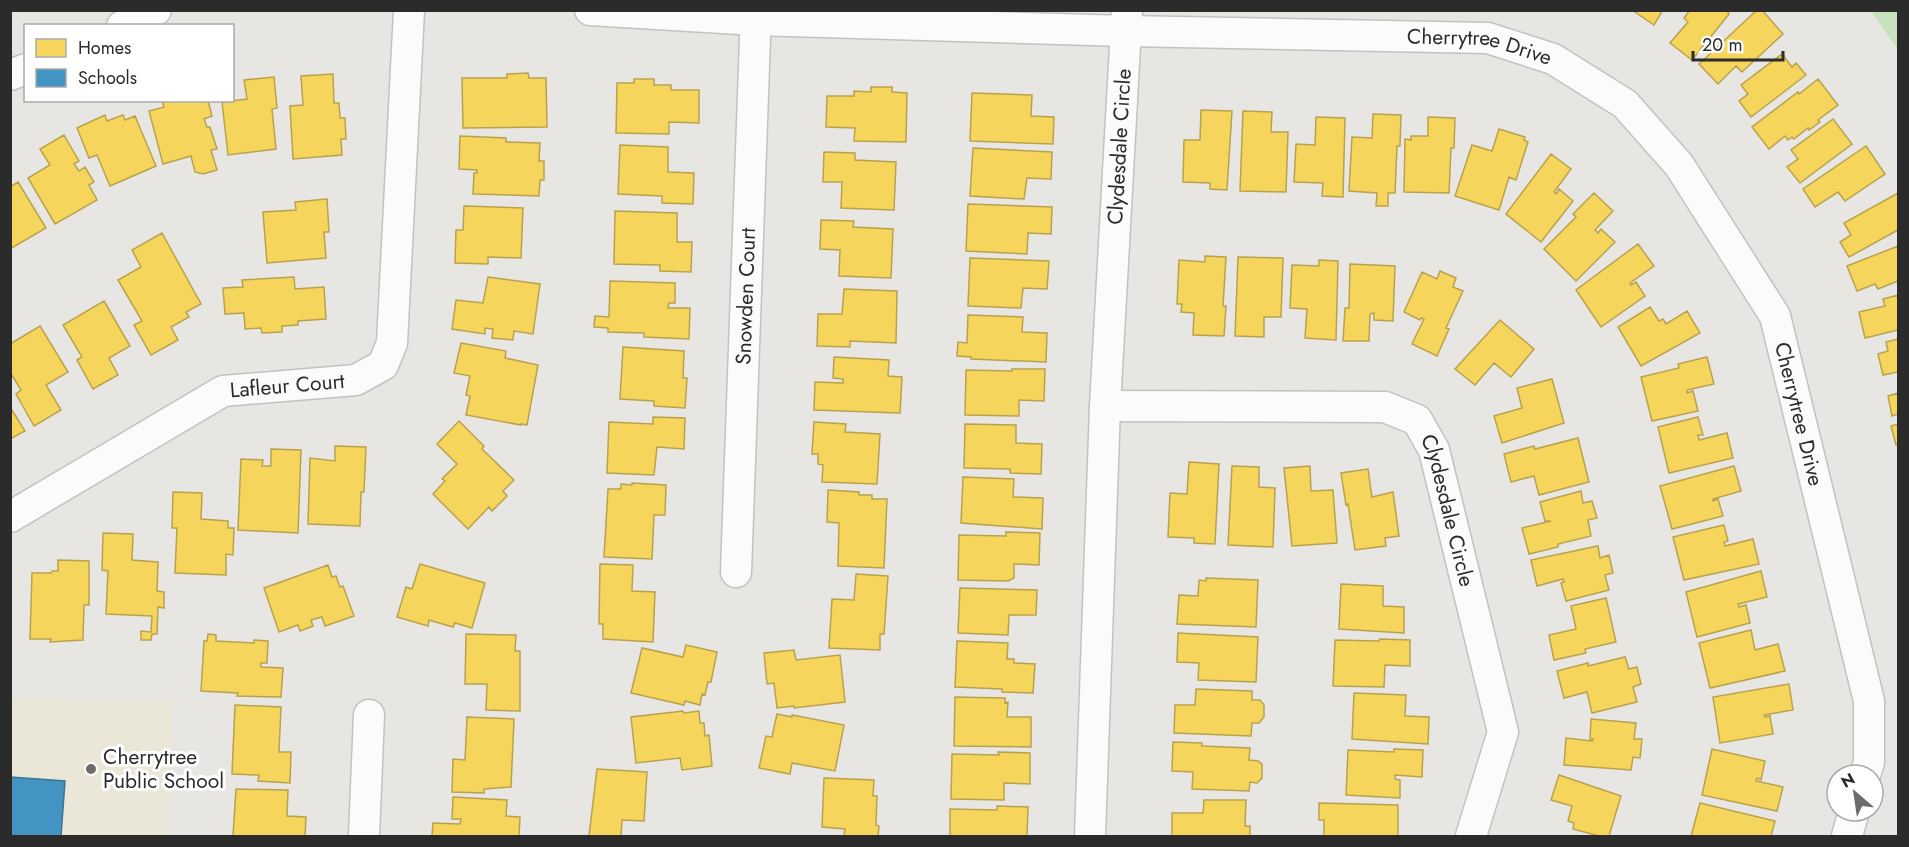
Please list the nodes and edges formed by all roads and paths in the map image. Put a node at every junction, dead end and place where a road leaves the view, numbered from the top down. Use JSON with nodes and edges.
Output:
{"nodes":[{"id":1,"x":156,"y":10,"type":"edge"},
{"id":2,"x":410,"y":10,"type":"edge"},
{"id":3,"x":590,"y":10,"type":"edge"},
{"id":4,"x":756,"y":15,"type":"edge"},
{"id":5,"x":1126,"y":21,"type":"edge"},
{"id":6,"x":126,"y":24,"type":"edge"},
{"id":7,"x":1105,"y":406,"type":"junction"},
{"id":8,"x":10,"y":517,"type":"edge"},
{"id":9,"x":736,"y":572,"type":"dead end"},
{"id":10,"x":369,"y":715,"type":"dead end"},
{"id":11,"x":1869,"y":763,"type":"edge"},
{"id":12,"x":364,"y":837,"type":"edge"},
{"id":13,"x":1090,"y":837,"type":"edge"},
{"id":14,"x":1471,"y":837,"type":"edge"}],
"edges":[{"from":1,"to":6,"type":"street"},
{"from":2,"to":8,"type":"street","name":"Lafleur Court"},
{"from":3,"to":4,"type":"street","name":"Cherrytree Drive"},
{"from":4,"to":5,"type":"street","name":"Cherrytree Drive"},
{"from":4,"to":9,"type":"street","name":"Snowden Court"},
{"from":5,"to":7,"type":"street","name":"Clydesdale Circle"},
{"from":5,"to":11,"type":"street","name":"Cherrytree Drive"},
{"from":7,"to":13,"type":"street","name":"Clydesdale Circle"},
{"from":7,"to":14,"type":"street","name":"Clydesdale Circle"},
{"from":10,"to":12,"type":"street"}]}
